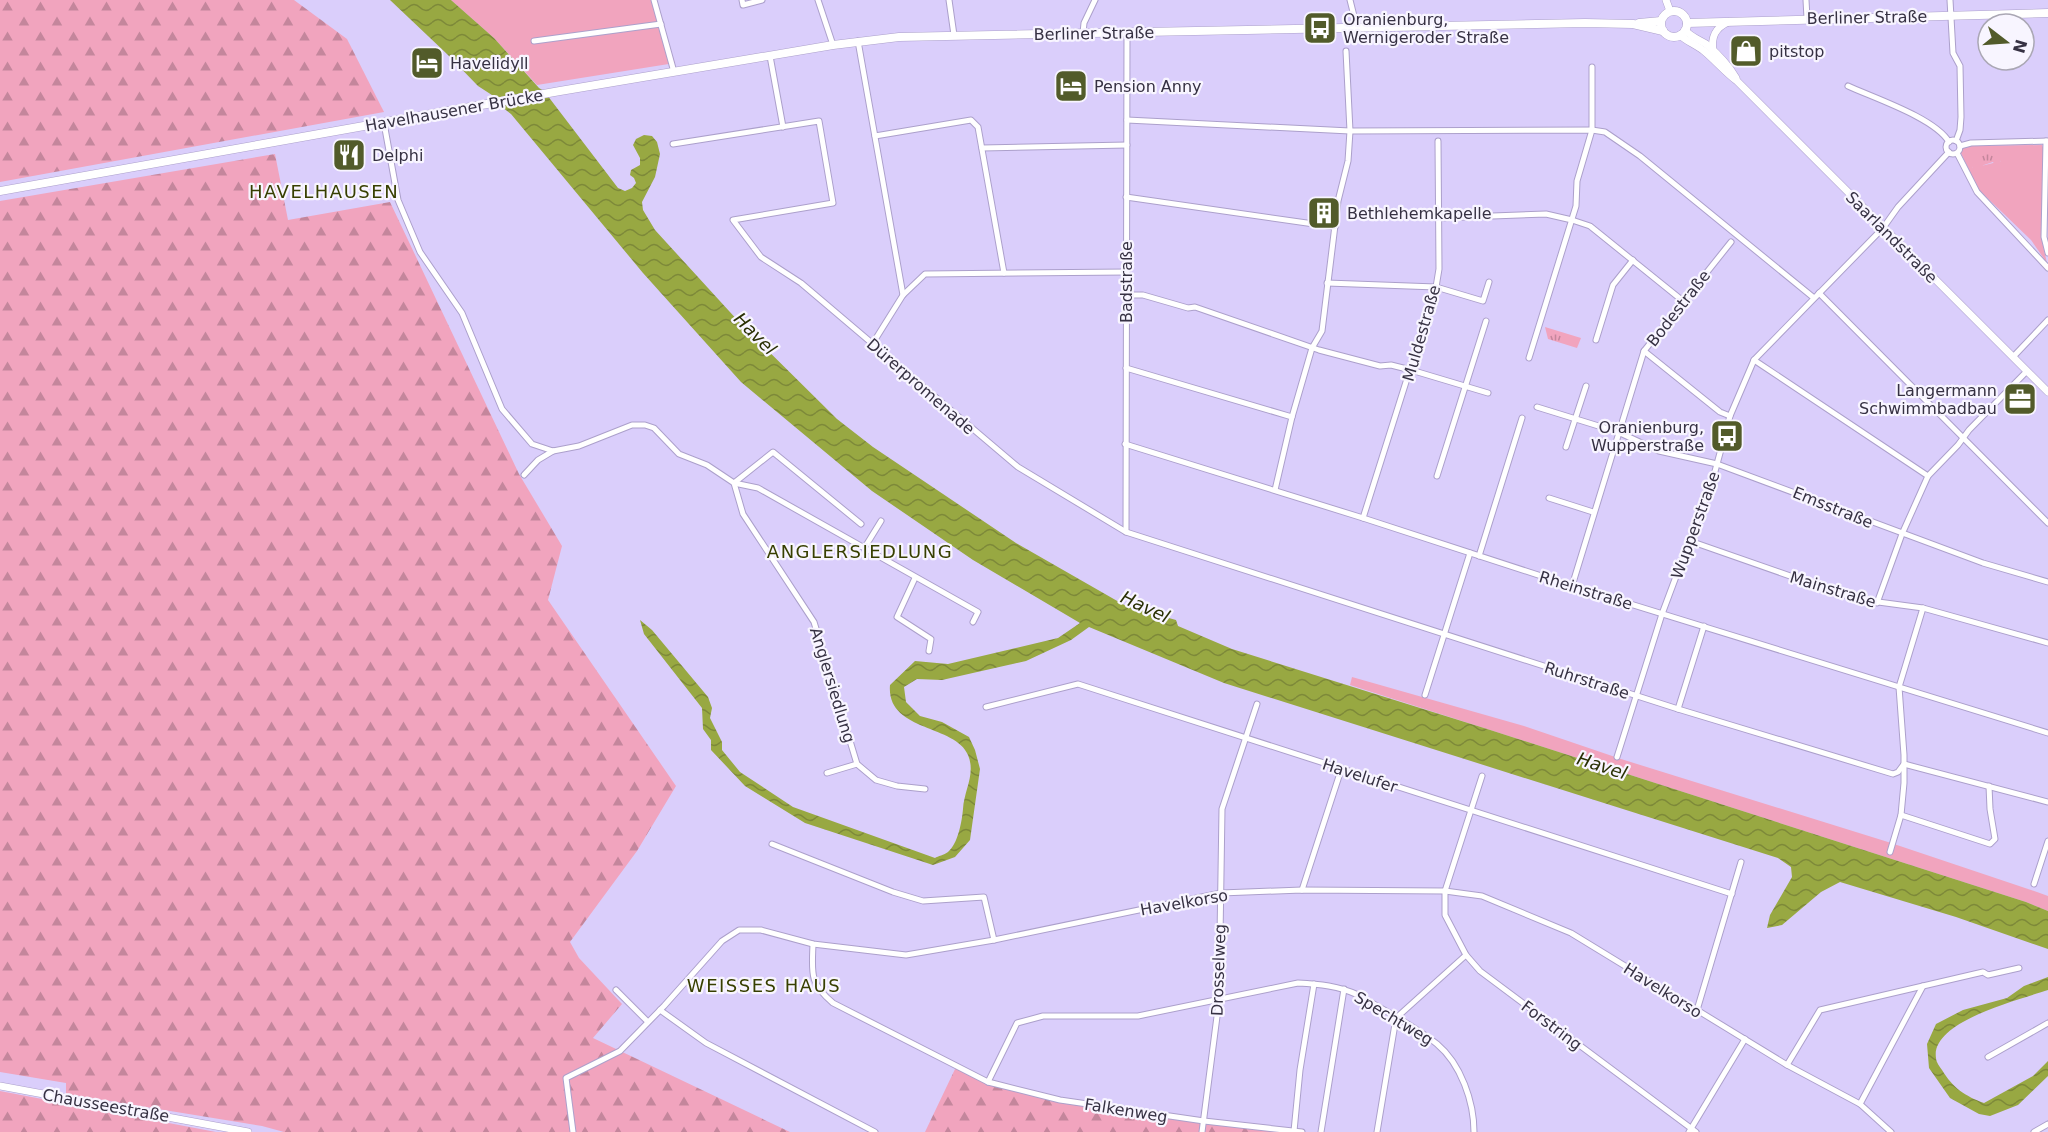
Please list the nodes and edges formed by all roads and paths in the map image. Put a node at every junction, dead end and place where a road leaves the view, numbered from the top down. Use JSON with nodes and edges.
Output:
{"nodes":[{"id":1,"x":654,"y":0,"type":"edge"},
{"id":2,"x":762,"y":0,"type":"edge"},
{"id":3,"x":818,"y":0,"type":"edge"},
{"id":4,"x":950,"y":0,"type":"edge"},
{"id":5,"x":1095,"y":0,"type":"edge"},
{"id":6,"x":1350,"y":0,"type":"edge"},
{"id":7,"x":1666,"y":0,"type":"edge"},
{"id":8,"x":1806,"y":0,"type":"edge"},
{"id":9,"x":1950,"y":0,"type":"edge"},
{"id":10,"x":742,"y":2,"type":"edge"},
{"id":11,"x":1670,"y":11,"type":"junction"},
{"id":12,"x":2048,"y":13,"type":"edge"},
{"id":13,"x":1950,"y":15,"type":"junction"},
{"id":14,"x":1806,"y":18,"type":"junction"},
{"id":15,"x":1661,"y":21,"type":"junction"},
{"id":16,"x":1731,"y":21,"type":"junction"},
{"id":17,"x":661,"y":24,"type":"junction"},
{"id":18,"x":1633,"y":24,"type":"junction"},
{"id":19,"x":1354,"y":27,"type":"junction"},
{"id":20,"x":1684,"y":29,"type":"junction"},
{"id":21,"x":1663,"y":31,"type":"junction"},
{"id":22,"x":1126,"y":32,"type":"junction"},
{"id":23,"x":1083,"y":33,"type":"junction"},
{"id":24,"x":954,"y":35,"type":"junction"},
{"id":25,"x":534,"y":41,"type":"dead end"},
{"id":26,"x":858,"y":41,"type":"junction"},
{"id":27,"x":833,"y":45,"type":"junction"},
{"id":28,"x":1346,"y":51,"type":"dead end"},
{"id":29,"x":1713,"y":51,"type":"junction"},
{"id":30,"x":770,"y":56,"type":"junction"},
{"id":31,"x":1592,"y":67,"type":"dead end"},
{"id":32,"x":674,"y":72,"type":"junction"},
{"id":33,"x":1737,"y":81,"type":"junction"},
{"id":34,"x":1848,"y":86,"type":"dead end"},
{"id":35,"x":560,"y":91,"type":"joint"},
{"id":36,"x":1127,"y":120,"type":"junction"},
{"id":37,"x":384,"y":123,"type":"junction"},
{"id":38,"x":783,"y":127,"type":"junction"},
{"id":39,"x":1592,"y":130,"type":"junction"},
{"id":40,"x":1350,"y":131,"type":"junction"},
{"id":41,"x":875,"y":135,"type":"junction"},
{"id":42,"x":1438,"y":141,"type":"dead end"},
{"id":43,"x":2047,"y":141,"type":"edge"},
{"id":44,"x":1955,"y":143,"type":"junction"},
{"id":45,"x":673,"y":144,"type":"dead end"},
{"id":46,"x":1127,"y":145,"type":"junction"},
{"id":47,"x":982,"y":148,"type":"junction"},
{"id":48,"x":1949,"y":152,"type":"junction"},
{"id":49,"x":1957,"y":153,"type":"junction"},
{"id":50,"x":0,"y":190,"type":"edge"},
{"id":51,"x":1126,"y":197,"type":"junction"},
{"id":52,"x":1438,"y":218,"type":"junction"},
{"id":53,"x":1572,"y":220,"type":"junction"},
{"id":54,"x":1335,"y":227,"type":"junction"},
{"id":55,"x":1883,"y":228,"type":"junction"},
{"id":56,"x":1731,"y":242,"type":"dead end"},
{"id":57,"x":2048,"y":254,"type":"edge"},
{"id":58,"x":1633,"y":261,"type":"junction"},
{"id":59,"x":2048,"y":268,"type":"edge"},
{"id":60,"x":1127,"y":272,"type":"junction"},
{"id":61,"x":1004,"y":273,"type":"junction"},
{"id":62,"x":1489,"y":282,"type":"dead end"},
{"id":63,"x":1327,"y":283,"type":"junction"},
{"id":64,"x":1436,"y":286,"type":"junction"},
{"id":65,"x":903,"y":295,"type":"junction"},
{"id":66,"x":1126,"y":295,"type":"junction"},
{"id":67,"x":1816,"y":295,"type":"junction"},
{"id":68,"x":1683,"y":301,"type":"junction"},
{"id":69,"x":2048,"y":320,"type":"edge"},
{"id":70,"x":1486,"y":321,"type":"dead end"},
{"id":71,"x":1596,"y":340,"type":"dead end"},
{"id":72,"x":873,"y":344,"type":"junction"},
{"id":73,"x":1312,"y":348,"type":"junction"},
{"id":74,"x":1644,"y":351,"type":"junction"},
{"id":75,"x":2013,"y":357,"type":"junction"},
{"id":76,"x":1529,"y":358,"type":"dead end"},
{"id":77,"x":1754,"y":360,"type":"junction"},
{"id":78,"x":1125,"y":368,"type":"junction"},
{"id":79,"x":1411,"y":370,"type":"junction"},
{"id":80,"x":2027,"y":371,"type":"junction"},
{"id":81,"x":1586,"y":386,"type":"dead end"},
{"id":82,"x":1466,"y":387,"type":"junction"},
{"id":83,"x":2048,"y":392,"type":"edge"},
{"id":84,"x":1488,"y":393,"type":"dead end"},
{"id":85,"x":1536,"y":406,"type":"dead end"},
{"id":86,"x":1730,"y":416,"type":"junction"},
{"id":87,"x":1292,"y":417,"type":"junction"},
{"id":88,"x":1522,"y":418,"type":"dead end"},
{"id":89,"x":1575,"y":419,"type":"junction"},
{"id":90,"x":1618,"y":432,"type":"junction"},
{"id":91,"x":1963,"y":438,"type":"junction"},
{"id":92,"x":1125,"y":444,"type":"junction"},
{"id":93,"x":1566,"y":447,"type":"dead end"},
{"id":94,"x":552,"y":451,"type":"junction"},
{"id":95,"x":1717,"y":464,"type":"junction"},
{"id":96,"x":524,"y":475,"type":"dead end"},
{"id":97,"x":1437,"y":476,"type":"dead end"},
{"id":98,"x":1928,"y":476,"type":"junction"},
{"id":99,"x":734,"y":483,"type":"junction"},
{"id":100,"x":1275,"y":490,"type":"junction"},
{"id":101,"x":1549,"y":498,"type":"dead end"},
{"id":102,"x":1593,"y":512,"type":"junction"},
{"id":103,"x":1363,"y":518,"type":"junction"},
{"id":104,"x":880,"y":521,"type":"dead end"},
{"id":105,"x":861,"y":524,"type":"dead end"},
{"id":106,"x":2048,"y":524,"type":"edge"},
{"id":107,"x":1126,"y":532,"type":"junction"},
{"id":108,"x":1902,"y":534,"type":"junction"},
{"id":109,"x":1690,"y":541,"type":"junction"},
{"id":110,"x":865,"y":547,"type":"junction"},
{"id":111,"x":1470,"y":553,"type":"junction"},
{"id":112,"x":1479,"y":556,"type":"junction"},
{"id":113,"x":915,"y":578,"type":"junction"},
{"id":114,"x":2048,"y":582,"type":"edge"},
{"id":115,"x":1572,"y":586,"type":"junction"},
{"id":116,"x":1877,"y":603,"type":"junction"},
{"id":117,"x":1923,"y":608,"type":"junction"},
{"id":118,"x":1662,"y":614,"type":"junction"},
{"id":119,"x":973,"y":622,"type":"dead end"},
{"id":120,"x":1704,"y":626,"type":"junction"},
{"id":121,"x":1444,"y":634,"type":"junction"},
{"id":122,"x":2048,"y":643,"type":"edge"},
{"id":123,"x":929,"y":651,"type":"dead end"},
{"id":124,"x":1899,"y":687,"type":"junction"},
{"id":125,"x":1425,"y":695,"type":"dead end"},
{"id":126,"x":1635,"y":696,"type":"junction"},
{"id":127,"x":1257,"y":704,"type":"dead end"},
{"id":128,"x":986,"y":707,"type":"dead end"},
{"id":129,"x":1678,"y":709,"type":"junction"},
{"id":130,"x":2048,"y":733,"type":"edge"},
{"id":131,"x":1245,"y":739,"type":"junction"},
{"id":132,"x":1617,"y":757,"type":"dead end"},
{"id":133,"x":857,"y":764,"type":"junction"},
{"id":134,"x":1904,"y":764,"type":"junction"},
{"id":135,"x":1341,"y":770,"type":"junction"},
{"id":136,"x":827,"y":773,"type":"dead end"},
{"id":137,"x":1482,"y":776,"type":"dead end"},
{"id":138,"x":1989,"y":786,"type":"junction"},
{"id":139,"x":925,"y":789,"type":"dead end"},
{"id":140,"x":2048,"y":802,"type":"edge"},
{"id":141,"x":1471,"y":811,"type":"junction"},
{"id":142,"x":1901,"y":815,"type":"junction"},
{"id":143,"x":2048,"y":841,"type":"edge"},
{"id":144,"x":772,"y":844,"type":"dead end"},
{"id":145,"x":1890,"y":852,"type":"dead end"},
{"id":146,"x":1741,"y":862,"type":"dead end"},
{"id":147,"x":2034,"y":884,"type":"dead end"},
{"id":148,"x":1302,"y":890,"type":"junction"},
{"id":149,"x":1445,"y":891,"type":"junction"},
{"id":150,"x":1221,"y":892,"type":"junction"},
{"id":151,"x":1732,"y":894,"type":"junction"},
{"id":152,"x":994,"y":940,"type":"junction"},
{"id":153,"x":813,"y":944,"type":"junction"},
{"id":154,"x":1467,"y":955,"type":"junction"},
{"id":155,"x":2019,"y":968,"type":"dead end"},
{"id":156,"x":1314,"y":984,"type":"junction"},
{"id":157,"x":1923,"y":986,"type":"junction"},
{"id":158,"x":1344,"y":989,"type":"junction"},
{"id":159,"x":616,"y":990,"type":"dead end"},
{"id":160,"x":1220,"y":1001,"type":"junction"},
{"id":161,"x":660,"y":1010,"type":"junction"},
{"id":162,"x":1697,"y":1010,"type":"junction"},
{"id":163,"x":1396,"y":1018,"type":"junction"},
{"id":164,"x":647,"y":1021,"type":"junction"},
{"id":165,"x":2048,"y":1023,"type":"edge"},
{"id":166,"x":1745,"y":1039,"type":"junction"},
{"id":167,"x":1988,"y":1057,"type":"dead end"},
{"id":168,"x":1786,"y":1065,"type":"junction"},
{"id":169,"x":988,"y":1082,"type":"junction"},
{"id":170,"x":0,"y":1086,"type":"edge"},
{"id":171,"x":1860,"y":1104,"type":"junction"},
{"id":172,"x":1204,"y":1121,"type":"junction"},
{"id":173,"x":2048,"y":1124,"type":"edge"},
{"id":174,"x":1294,"y":1131,"type":"edge"},
{"id":175,"x":1692,"y":1131,"type":"edge"},
{"id":176,"x":248,"y":1132,"type":"edge"},
{"id":177,"x":573,"y":1132,"type":"edge"},
{"id":178,"x":875,"y":1132,"type":"edge"},
{"id":179,"x":1202,"y":1132,"type":"edge"},
{"id":180,"x":1302,"y":1132,"type":"edge"},
{"id":181,"x":1321,"y":1132,"type":"edge"},
{"id":182,"x":1377,"y":1132,"type":"edge"},
{"id":183,"x":1474,"y":1132,"type":"edge"},
{"id":184,"x":1891,"y":1132,"type":"edge"},
{"id":185,"x":2034,"y":1132,"type":"edge"}],
"edges":[{"from":1,"to":17,"type":"street"},
{"from":2,"to":10,"type":"street"},
{"from":3,"to":27,"type":"street"},
{"from":4,"to":24,"type":"street"},
{"from":5,"to":23,"type":"street"},
{"from":6,"to":19,"type":"street"},
{"from":7,"to":11,"type":"street"},
{"from":8,"to":14,"type":"street"},
{"from":9,"to":13,"type":"street"},
{"from":11,"to":15,"type":"main road"},
{"from":11,"to":20,"type":"main road"},
{"from":12,"to":13,"type":"main road","name":"Berliner Straße"},
{"from":13,"to":14,"type":"main road","name":"Berliner Straße"},
{"from":13,"to":44,"type":"street"},
{"from":14,"to":16,"type":"main road","name":"Berliner Straße"},
{"from":15,"to":18,"type":"main road","name":"Berliner Straße"},
{"from":15,"to":21,"type":"main road"},
{"from":16,"to":20,"type":"main road","name":"Berliner Straße"},
{"from":16,"to":29,"type":"street"},
{"from":17,"to":25,"type":"street"},
{"from":17,"to":32,"type":"street"},
{"from":18,"to":19,"type":"main road","name":"Berliner Straße"},
{"from":18,"to":21,"type":"main road","name":"Berliner Straße"},
{"from":19,"to":22,"type":"main road","name":"Berliner Straße"},
{"from":20,"to":21,"type":"main road"},
{"from":20,"to":29,"type":"street","name":"Saarlandstraße"},
{"from":20,"to":33,"type":"street","name":"Saarlandstraße"},
{"from":22,"to":23,"type":"main road","name":"Berliner Straße"},
{"from":22,"to":36,"type":"street","name":"Badstraße"},
{"from":23,"to":24,"type":"main road","name":"Berliner Straße"},
{"from":24,"to":26,"type":"main road","name":"Berliner Straße"},
{"from":26,"to":27,"type":"main road","name":"Berliner Straße"},
{"from":26,"to":41,"type":"street"},
{"from":27,"to":30,"type":"main road","name":"Berliner Straße"},
{"from":28,"to":40,"type":"street"},
{"from":29,"to":33,"type":"street","name":"Saarlandstraße"},
{"from":30,"to":32,"type":"main road","name":"Berliner Straße"},
{"from":30,"to":38,"type":"street"},
{"from":31,"to":39,"type":"street"},
{"from":32,"to":35,"type":"main road","name":"Berliner Straße"},
{"from":33,"to":55,"type":"street","name":"Saarlandstraße"},
{"from":34,"to":44,"type":"street"},
{"from":35,"to":37,"type":"main road","name":"Havelhausener Brücke"},
{"from":36,"to":40,"type":"street"},
{"from":36,"to":46,"type":"street","name":"Badstraße"},
{"from":37,"to":50,"type":"main road","name":"Havelhausener Brücke"},
{"from":37,"to":94,"type":"street"},
{"from":38,"to":45,"type":"street"},
{"from":38,"to":72,"type":"street","name":"Dürerpromenade"},
{"from":39,"to":40,"type":"street"},
{"from":39,"to":53,"type":"street"},
{"from":39,"to":67,"type":"street"},
{"from":40,"to":54,"type":"street"},
{"from":41,"to":47,"type":"street"},
{"from":41,"to":65,"type":"street"},
{"from":42,"to":52,"type":"street","name":"Muldestraße"},
{"from":43,"to":44,"type":"street"},
{"from":43,"to":57,"type":"street"},
{"from":44,"to":48,"type":"street"},
{"from":44,"to":49,"type":"street"},
{"from":46,"to":47,"type":"street"},
{"from":46,"to":51,"type":"street","name":"Badstraße"},
{"from":47,"to":61,"type":"street"},
{"from":48,"to":49,"type":"street"},
{"from":48,"to":55,"type":"street","name":"Wupperstraße"},
{"from":49,"to":59,"type":"street"},
{"from":51,"to":54,"type":"street"},
{"from":51,"to":60,"type":"street","name":"Badstraße"},
{"from":52,"to":53,"type":"street"},
{"from":52,"to":64,"type":"street","name":"Muldestraße"},
{"from":53,"to":58,"type":"street"},
{"from":53,"to":76,"type":"street"},
{"from":54,"to":63,"type":"street"},
{"from":55,"to":67,"type":"street","name":"Wupperstraße"},
{"from":55,"to":75,"type":"street","name":"Saarlandstraße"},
{"from":56,"to":68,"type":"street","name":"Bodestraße"},
{"from":58,"to":68,"type":"street"},
{"from":58,"to":71,"type":"street"},
{"from":60,"to":61,"type":"street"},
{"from":60,"to":66,"type":"street","name":"Badstraße"},
{"from":61,"to":65,"type":"street"},
{"from":62,"to":64,"type":"street"},
{"from":63,"to":64,"type":"street"},
{"from":63,"to":73,"type":"street"},
{"from":64,"to":79,"type":"street","name":"Muldestraße"},
{"from":65,"to":72,"type":"street"},
{"from":66,"to":73,"type":"street"},
{"from":66,"to":78,"type":"street","name":"Badstraße"},
{"from":67,"to":77,"type":"street","name":"Wupperstraße"},
{"from":67,"to":91,"type":"street"},
{"from":68,"to":74,"type":"street","name":"Bodestraße"},
{"from":69,"to":75,"type":"street"},
{"from":70,"to":82,"type":"street"},
{"from":72,"to":107,"type":"street","name":"Dürerpromenade"},
{"from":73,"to":79,"type":"street"},
{"from":73,"to":87,"type":"street"},
{"from":74,"to":86,"type":"street"},
{"from":74,"to":90,"type":"street","name":"Bodestraße"},
{"from":75,"to":80,"type":"street","name":"Saarlandstraße"},
{"from":77,"to":86,"type":"street","name":"Wupperstraße"},
{"from":77,"to":98,"type":"street"},
{"from":78,"to":87,"type":"street"},
{"from":78,"to":92,"type":"street","name":"Badstraße"},
{"from":79,"to":82,"type":"street"},
{"from":79,"to":103,"type":"street","name":"Muldestraße"},
{"from":80,"to":83,"type":"street","name":"Saarlandstraße"},
{"from":80,"to":91,"type":"street"},
{"from":81,"to":89,"type":"street"},
{"from":82,"to":84,"type":"street"},
{"from":82,"to":97,"type":"street"},
{"from":85,"to":89,"type":"street","name":"Emsstraße"},
{"from":86,"to":95,"type":"street","name":"Wupperstraße"},
{"from":87,"to":100,"type":"street"},
{"from":88,"to":112,"type":"street"},
{"from":89,"to":90,"type":"street","name":"Emsstraße"},
{"from":89,"to":93,"type":"street"},
{"from":90,"to":95,"type":"street","name":"Emsstraße"},
{"from":90,"to":102,"type":"street","name":"Bodestraße"},
{"from":91,"to":98,"type":"street"},
{"from":91,"to":106,"type":"street"},
{"from":92,"to":100,"type":"street","name":"Rheinstraße"},
{"from":92,"to":107,"type":"street","name":"Badstraße"},
{"from":94,"to":96,"type":"street"},
{"from":94,"to":99,"type":"street"},
{"from":95,"to":108,"type":"street","name":"Emsstraße"},
{"from":95,"to":109,"type":"street","name":"Wupperstraße"},
{"from":98,"to":108,"type":"street"},
{"from":99,"to":105,"type":"street"},
{"from":99,"to":110,"type":"street"},
{"from":99,"to":133,"type":"street","name":"Anglersiedlung"},
{"from":100,"to":103,"type":"street","name":"Rheinstraße"},
{"from":101,"to":102,"type":"street"},
{"from":102,"to":115,"type":"street","name":"Bodestraße"},
{"from":103,"to":111,"type":"street","name":"Rheinstraße"},
{"from":104,"to":110,"type":"street"},
{"from":107,"to":121,"type":"street","name":"Ruhrstraße"},
{"from":108,"to":114,"type":"street","name":"Emsstraße"},
{"from":108,"to":116,"type":"street"},
{"from":109,"to":116,"type":"street","name":"Mainstraße"},
{"from":109,"to":118,"type":"street","name":"Wupperstraße"},
{"from":110,"to":113,"type":"street"},
{"from":111,"to":112,"type":"street","name":"Rheinstraße"},
{"from":111,"to":121,"type":"street"},
{"from":112,"to":115,"type":"street","name":"Rheinstraße"},
{"from":113,"to":119,"type":"street"},
{"from":113,"to":123,"type":"street"},
{"from":115,"to":118,"type":"street","name":"Rheinstraße"},
{"from":116,"to":117,"type":"street","name":"Mainstraße"},
{"from":117,"to":122,"type":"street","name":"Mainstraße"},
{"from":117,"to":124,"type":"street"},
{"from":118,"to":120,"type":"street","name":"Rheinstraße"},
{"from":118,"to":126,"type":"street","name":"Wupperstraße"},
{"from":120,"to":124,"type":"street","name":"Rheinstraße"},
{"from":120,"to":129,"type":"street"},
{"from":121,"to":125,"type":"street"},
{"from":121,"to":126,"type":"street","name":"Ruhrstraße"},
{"from":124,"to":130,"type":"street","name":"Rheinstraße"},
{"from":124,"to":134,"type":"street"},
{"from":126,"to":129,"type":"street","name":"Ruhrstraße"},
{"from":126,"to":132,"type":"street","name":"Wupperstraße"},
{"from":127,"to":131,"type":"street","name":"Drosselweg"},
{"from":128,"to":131,"type":"street","name":"Havelufer"},
{"from":129,"to":134,"type":"street","name":"Ruhrstraße"},
{"from":131,"to":135,"type":"street","name":"Havelufer"},
{"from":131,"to":150,"type":"street","name":"Drosselweg"},
{"from":133,"to":136,"type":"street","name":"Anglersiedlung"},
{"from":133,"to":139,"type":"street","name":"Anglersiedlung"},
{"from":134,"to":138,"type":"street","name":"Ruhrstraße"},
{"from":134,"to":142,"type":"street"},
{"from":135,"to":141,"type":"street","name":"Havelufer"},
{"from":135,"to":148,"type":"street"},
{"from":137,"to":141,"type":"street"},
{"from":138,"to":140,"type":"street","name":"Ruhrstraße"},
{"from":138,"to":142,"type":"street"},
{"from":141,"to":149,"type":"street"},
{"from":141,"to":151,"type":"street","name":"Havelufer"},
{"from":142,"to":145,"type":"street"},
{"from":143,"to":147,"type":"street"},
{"from":144,"to":152,"type":"street"},
{"from":146,"to":151,"type":"street"},
{"from":148,"to":149,"type":"street","name":"Havelkorso"},
{"from":148,"to":150,"type":"street","name":"Havelkorso"},
{"from":149,"to":154,"type":"street","name":"Forstring"},
{"from":149,"to":162,"type":"street","name":"Havelkorso"},
{"from":150,"to":152,"type":"street","name":"Havelkorso"},
{"from":150,"to":160,"type":"street","name":"Drosselweg"},
{"from":151,"to":162,"type":"street"},
{"from":152,"to":153,"type":"street","name":"Havelkorso"},
{"from":153,"to":161,"type":"street","name":"Havelkorso"},
{"from":153,"to":169,"type":"street","name":"Falkenweg"},
{"from":154,"to":163,"type":"street"},
{"from":154,"to":175,"type":"street","name":"Forstring"},
{"from":155,"to":157,"type":"street"},
{"from":156,"to":158,"type":"street","name":"Spechtweg"},
{"from":156,"to":160,"type":"street","name":"Spechtweg"},
{"from":156,"to":174,"type":"street"},
{"from":157,"to":168,"type":"street"},
{"from":157,"to":171,"type":"street"},
{"from":158,"to":163,"type":"street","name":"Spechtweg"},
{"from":158,"to":181,"type":"street"},
{"from":159,"to":164,"type":"street"},
{"from":160,"to":169,"type":"street","name":"Spechtweg"},
{"from":160,"to":172,"type":"street","name":"Drosselweg"},
{"from":161,"to":164,"type":"street","name":"Havelkorso"},
{"from":161,"to":178,"type":"street"},
{"from":162,"to":166,"type":"street","name":"Havelkorso"},
{"from":163,"to":182,"type":"street"},
{"from":163,"to":183,"type":"street","name":"Spechtweg"},
{"from":164,"to":177,"type":"street","name":"Havelkorso"},
{"from":165,"to":167,"type":"street"},
{"from":166,"to":168,"type":"street","name":"Havelkorso"},
{"from":166,"to":175,"type":"street"},
{"from":168,"to":171,"type":"street","name":"Havelkorso"},
{"from":169,"to":172,"type":"street","name":"Falkenweg"},
{"from":170,"to":176,"type":"street","name":"Chausseestraße"},
{"from":171,"to":184,"type":"street","name":"Havelkorso"},
{"from":172,"to":174,"type":"street","name":"Falkenweg"},
{"from":172,"to":179,"type":"street","name":"Drosselweg"},
{"from":173,"to":185,"type":"street"},
{"from":174,"to":180,"type":"street","name":"Falkenweg"}]}
